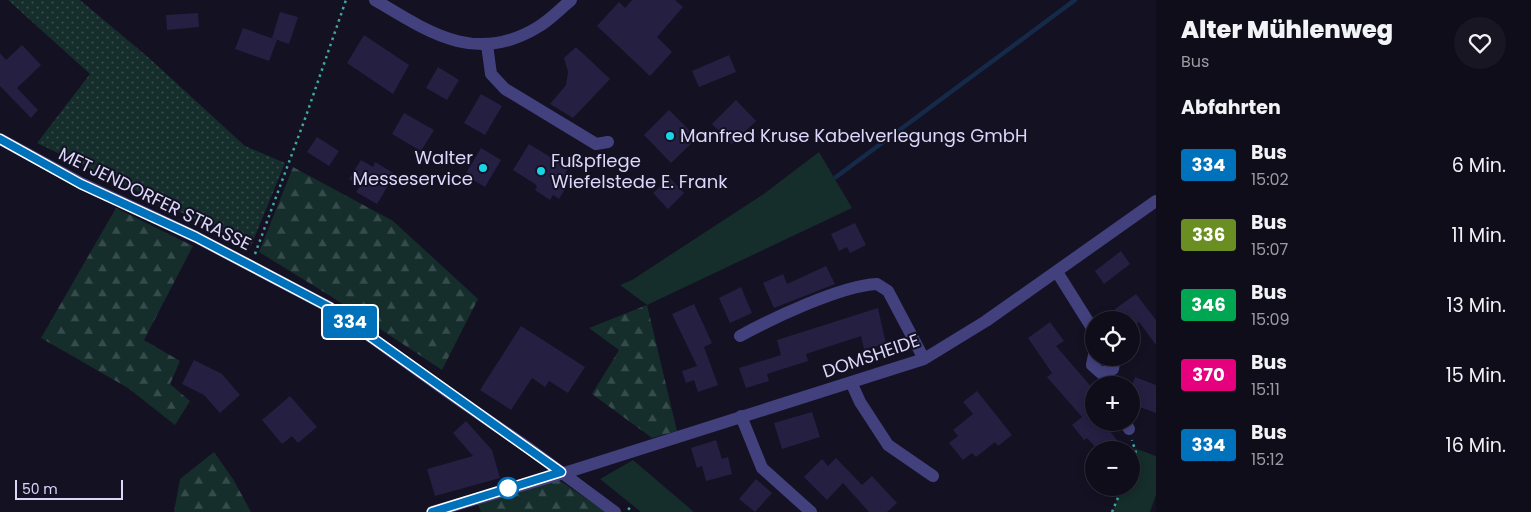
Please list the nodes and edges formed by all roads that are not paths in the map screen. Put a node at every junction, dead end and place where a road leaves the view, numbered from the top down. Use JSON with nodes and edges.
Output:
{"nodes":[{"id":1,"x":375,"y":0,"type":"edge"},
{"id":2,"x":571,"y":0,"type":"edge"},
{"id":3,"x":487,"y":45,"type":"junction"},
{"id":4,"x":0,"y":139,"type":"edge"},
{"id":5,"x":608,"y":142,"type":"dead end"},
{"id":6,"x":1156,"y":200,"type":"edge"},
{"id":7,"x":1057,"y":272,"type":"junction"},
{"id":8,"x":1085,"y":317,"type":"edge"},
{"id":9,"x":740,"y":336,"type":"dead end"},
{"id":10,"x":924,"y":359,"type":"junction"},
{"id":11,"x":1114,"y":366,"type":"edge"},
{"id":12,"x":1105,"y":376,"type":"edge"},
{"id":13,"x":852,"y":382,"type":"junction"},
{"id":14,"x":741,"y":416,"type":"junction"},
{"id":15,"x":561,"y":472,"type":"junction"},
{"id":16,"x":933,"y":476,"type":"dead end"},
{"id":17,"x":432,"y":512,"type":"edge"},
{"id":18,"x":615,"y":512,"type":"edge"},
{"id":19,"x":811,"y":512,"type":"edge"}],
"edges":[{"from":1,"to":3,"type":"street"},
{"from":2,"to":3,"type":"street"},
{"from":3,"to":5,"type":"street"},
{"from":4,"to":15,"type":"street","name":"METJENDORFER STRASSE"},
{"from":6,"to":7,"type":"street","name":"DOMSHEIDE"},
{"from":7,"to":8,"type":"street"},
{"from":7,"to":10,"type":"street","name":"DOMSHEIDE"},
{"from":9,"to":10,"type":"street"},
{"from":10,"to":13,"type":"street","name":"DOMSHEIDE"},
{"from":11,"to":12,"type":"street"},
{"from":13,"to":14,"type":"street","name":"DOMSHEIDE"},
{"from":13,"to":16,"type":"street"},
{"from":14,"to":15,"type":"street","name":"DOMSHEIDE"},
{"from":14,"to":19,"type":"street"},
{"from":15,"to":17,"type":"street","name":"DOMSHEIDE"},
{"from":15,"to":18,"type":"street","name":"METJENDORFER STRASSE"}]}
